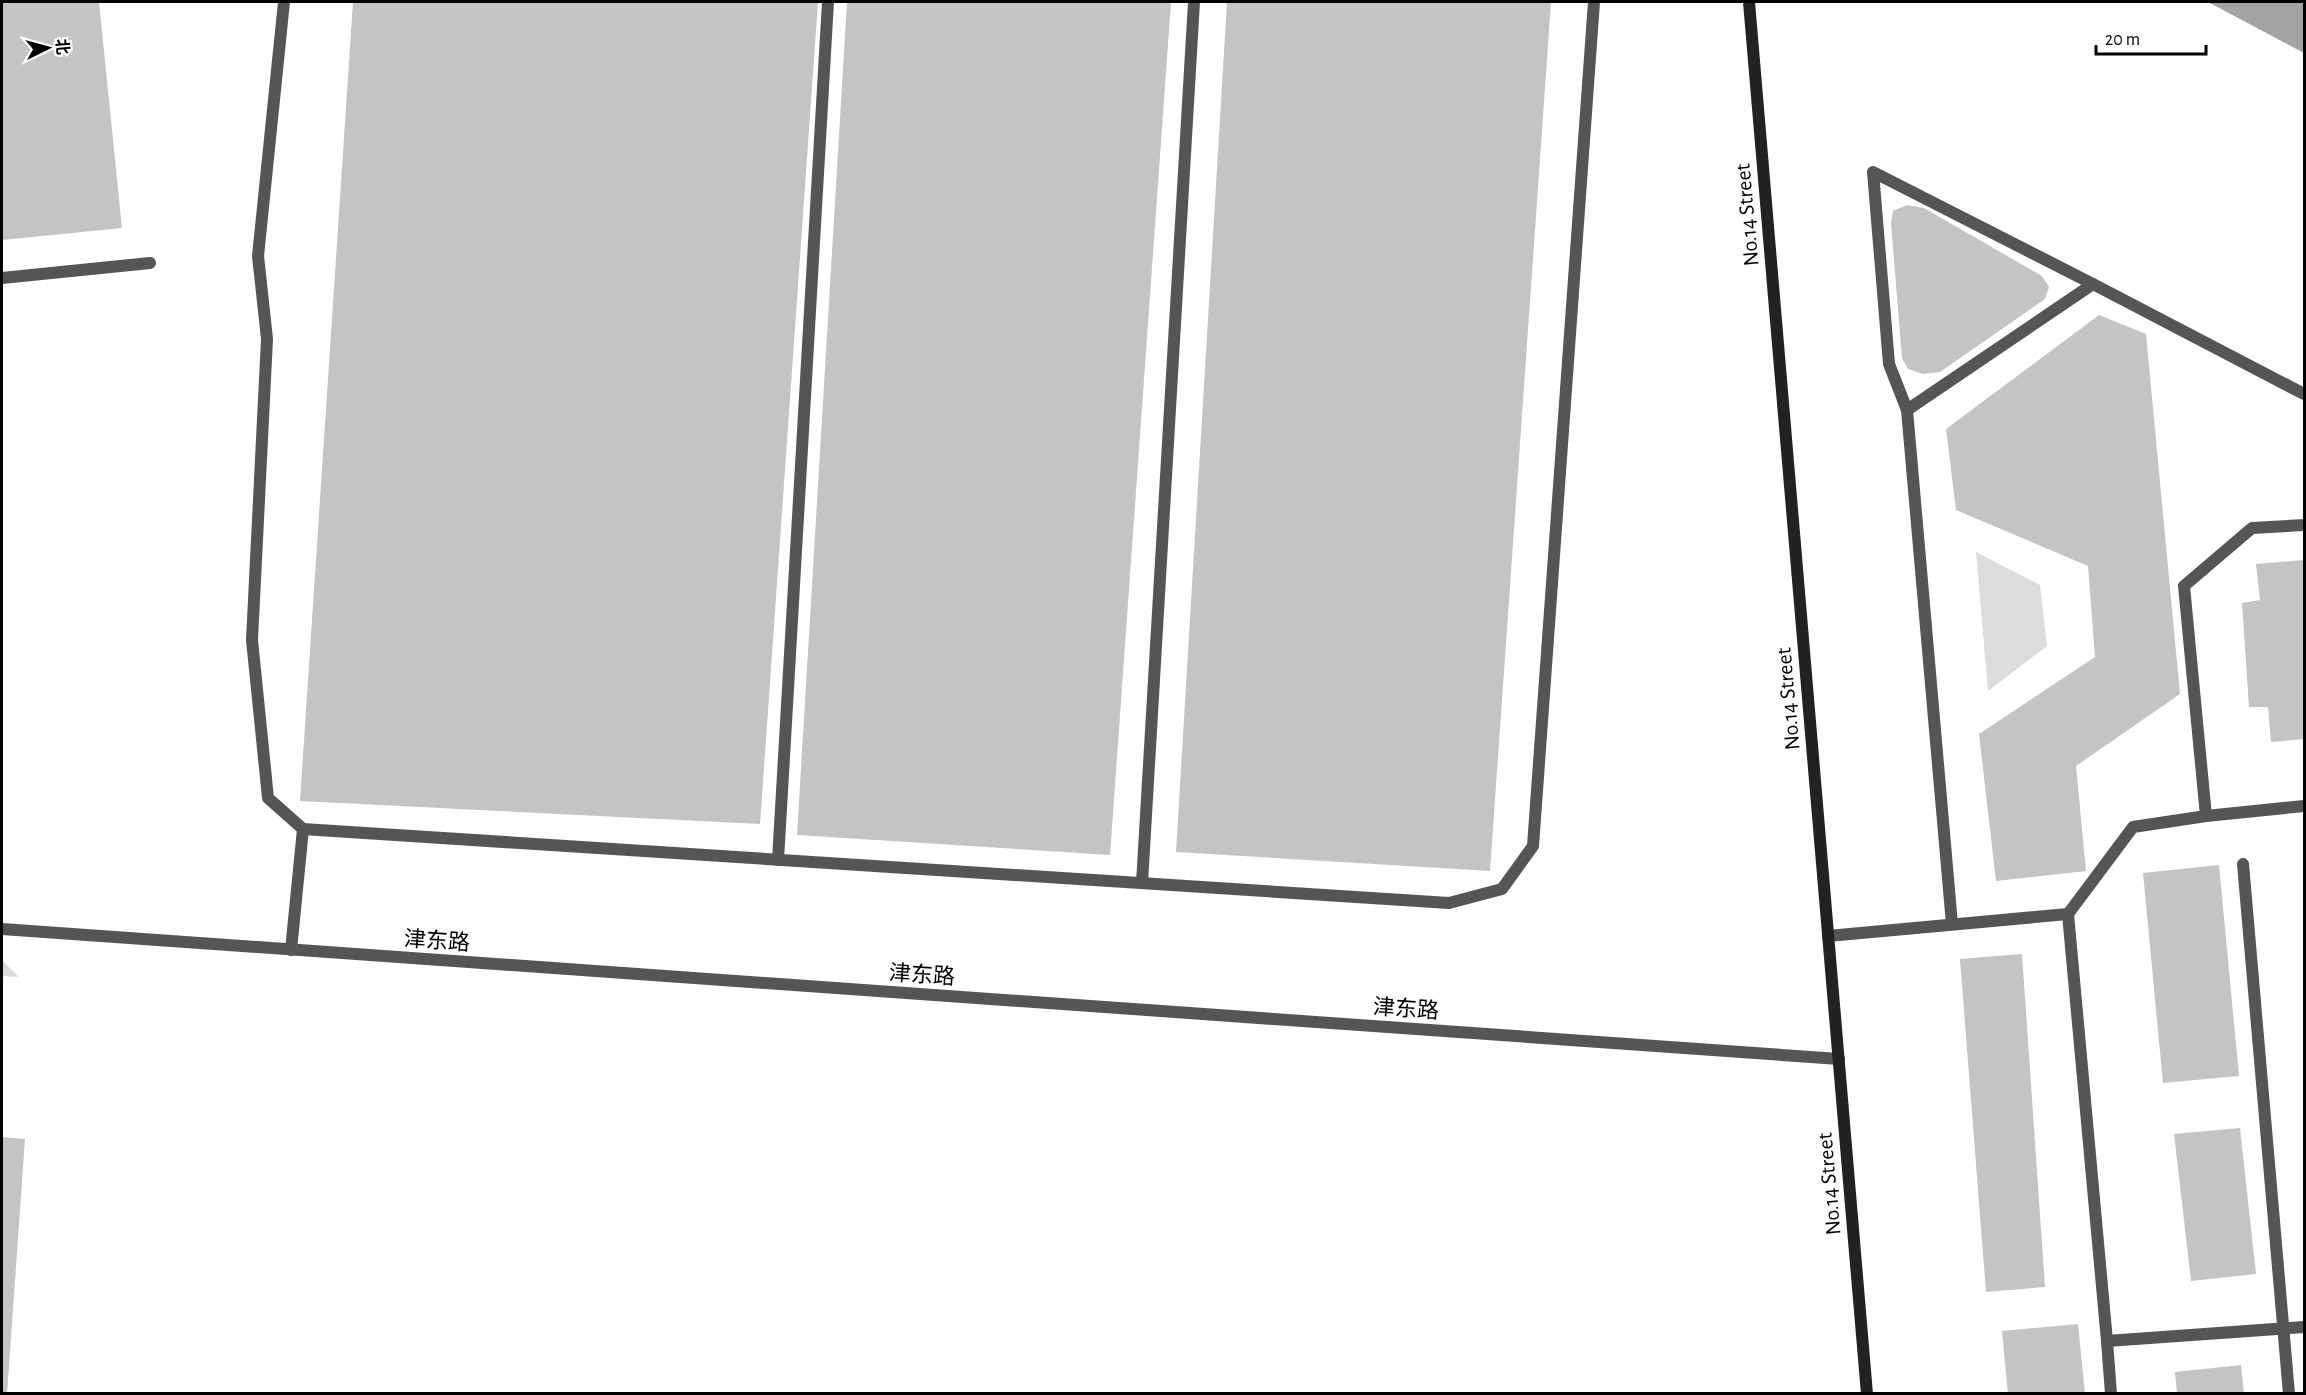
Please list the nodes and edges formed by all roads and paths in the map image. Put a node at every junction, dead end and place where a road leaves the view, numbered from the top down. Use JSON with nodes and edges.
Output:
{"nodes":[{"id":1,"x":284,"y":2,"type":"edge"},
{"id":2,"x":828,"y":2,"type":"edge"},
{"id":3,"x":1194,"y":2,"type":"edge"},
{"id":4,"x":1594,"y":2,"type":"edge"},
{"id":5,"x":1749,"y":2,"type":"edge"},
{"id":6,"x":150,"y":263,"type":"dead end"},
{"id":7,"x":2,"y":278,"type":"edge"},
{"id":8,"x":2093,"y":284,"type":"junction"},
{"id":9,"x":2304,"y":394,"type":"edge"},
{"id":10,"x":1907,"y":410,"type":"junction"},
{"id":11,"x":2304,"y":525,"type":"edge"},
{"id":12,"x":2304,"y":806,"type":"edge"},
{"id":13,"x":2206,"y":816,"type":"junction"},
{"id":14,"x":303,"y":829,"type":"junction"},
{"id":15,"x":778,"y":860,"type":"junction"},
{"id":16,"x":2243,"y":864,"type":"dead end"},
{"id":17,"x":1142,"y":883,"type":"junction"},
{"id":18,"x":2068,"y":914,"type":"junction"},
{"id":19,"x":1952,"y":924,"type":"junction"},
{"id":20,"x":2,"y":929,"type":"edge"},
{"id":21,"x":1828,"y":936,"type":"junction"},
{"id":22,"x":291,"y":950,"type":"junction"},
{"id":23,"x":1839,"y":1059,"type":"junction"},
{"id":24,"x":2304,"y":1327,"type":"edge"},
{"id":25,"x":2284,"y":1328,"type":"junction"},
{"id":26,"x":2107,"y":1341,"type":"junction"},
{"id":27,"x":1867,"y":1394,"type":"edge"},
{"id":28,"x":2110,"y":1394,"type":"edge"},
{"id":29,"x":2289,"y":1394,"type":"edge"}],
"edges":[{"from":1,"to":14,"type":"street"},
{"from":2,"to":15,"type":"street"},
{"from":3,"to":17,"type":"street"},
{"from":4,"to":17,"type":"street"},
{"from":5,"to":21,"type":"street","name":"No.14 Street"},
{"from":6,"to":7,"type":"street"},
{"from":8,"to":9,"type":"street"},
{"from":8,"to":10,"type":"street"},
{"from":8,"to":10,"type":"street"},
{"from":10,"to":19,"type":"street"},
{"from":11,"to":13,"type":"street"},
{"from":12,"to":13,"type":"street"},
{"from":13,"to":18,"type":"street"},
{"from":14,"to":15,"type":"street"},
{"from":14,"to":22,"type":"street"},
{"from":15,"to":17,"type":"street"},
{"from":16,"to":25,"type":"street"},
{"from":18,"to":19,"type":"street"},
{"from":18,"to":26,"type":"street"},
{"from":19,"to":21,"type":"street"},
{"from":20,"to":22,"type":"street","name":"津东路"},
{"from":21,"to":23,"type":"street","name":"No.14 Street"},
{"from":22,"to":23,"type":"street","name":"津东路"},
{"from":23,"to":27,"type":"street","name":"No.14 Street"},
{"from":24,"to":25,"type":"street"},
{"from":25,"to":26,"type":"street"},
{"from":25,"to":29,"type":"street"},
{"from":26,"to":28,"type":"street"}]}
